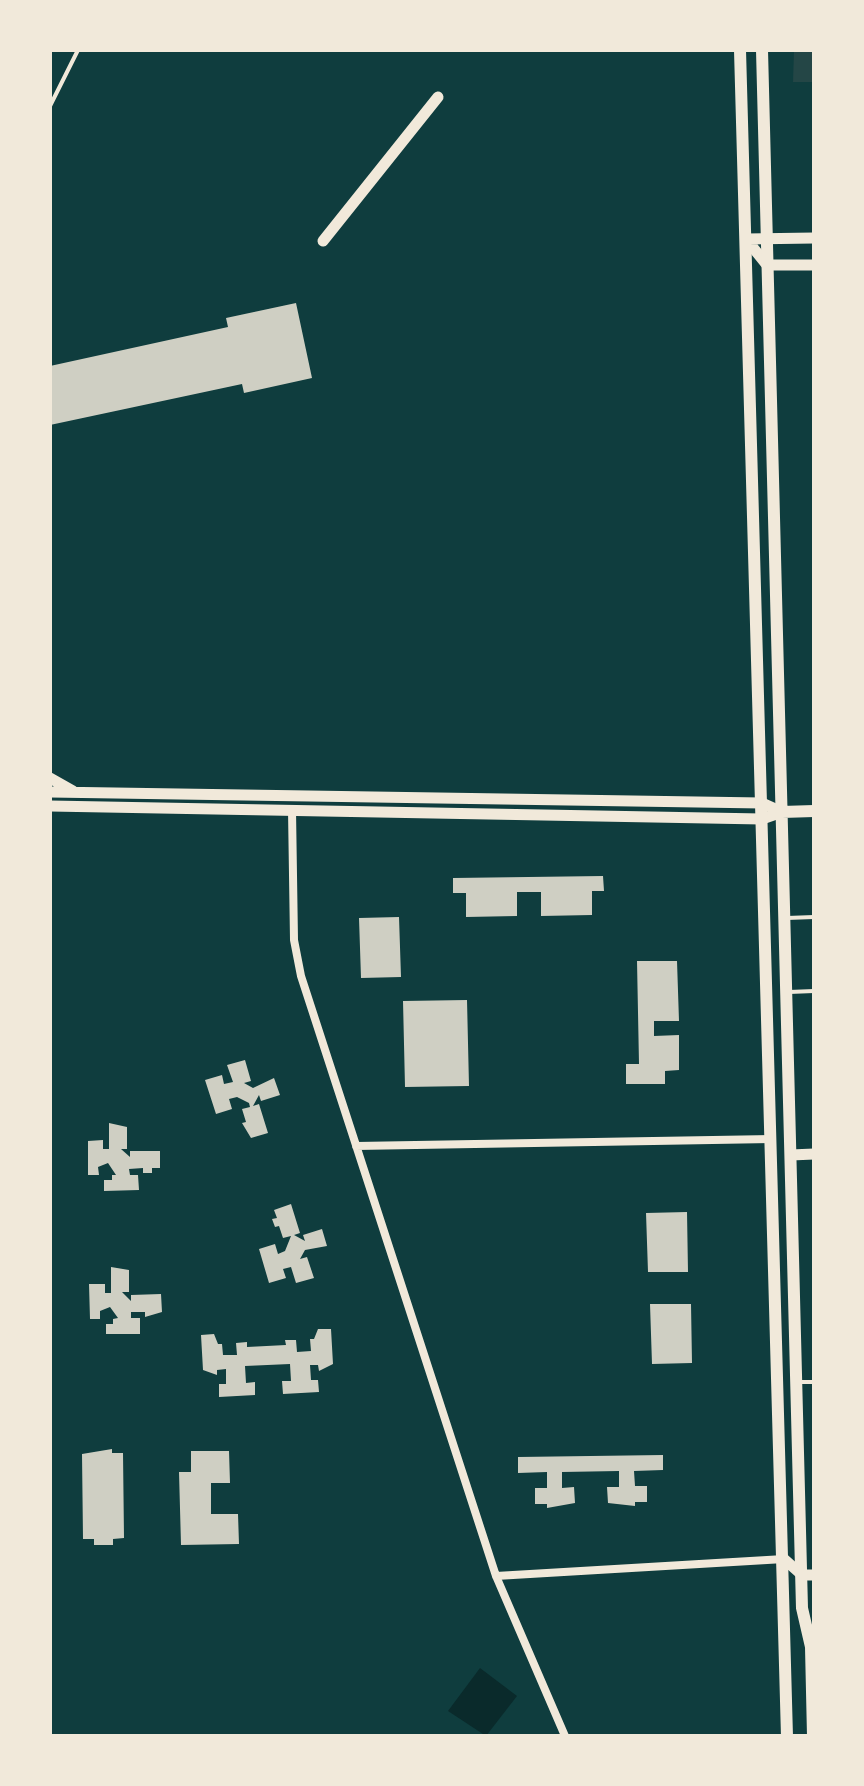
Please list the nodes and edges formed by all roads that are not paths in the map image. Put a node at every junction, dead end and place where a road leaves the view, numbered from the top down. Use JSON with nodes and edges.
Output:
{"nodes":[{"id":1,"x":78,"y":50,"type":"edge"},
{"id":2,"x":740,"y":50,"type":"edge"},
{"id":3,"x":762,"y":50,"type":"edge"},
{"id":4,"x":438,"y":97,"type":"dead end"},
{"id":5,"x":50,"y":106,"type":"edge"},
{"id":6,"x":767,"y":238,"type":"junction"},
{"id":7,"x":814,"y":238,"type":"edge"},
{"id":8,"x":746,"y":239,"type":"junction"},
{"id":9,"x":323,"y":241,"type":"dead end"},
{"id":10,"x":767,"y":265,"type":"junction"},
{"id":11,"x":814,"y":265,"type":"edge"},
{"id":12,"x":50,"y":778,"type":"edge"},
{"id":13,"x":50,"y":792,"type":"edge"},
{"id":14,"x":77,"y":792,"type":"junction"},
{"id":15,"x":762,"y":803,"type":"junction"},
{"id":16,"x":50,"y":809,"type":"edge"},
{"id":17,"x":292,"y":810,"type":"junction"},
{"id":18,"x":814,"y":811,"type":"edge"},
{"id":19,"x":782,"y":812,"type":"junction"},
{"id":20,"x":762,"y":819,"type":"junction"},
{"id":21,"x":814,"y":917,"type":"edge"},
{"id":22,"x":784,"y":918,"type":"junction"},
{"id":23,"x":814,"y":991,"type":"edge"},
{"id":24,"x":786,"y":992,"type":"junction"},
{"id":25,"x":772,"y":1139,"type":"junction"},
{"id":26,"x":356,"y":1146,"type":"junction"},
{"id":27,"x":814,"y":1154,"type":"edge"},
{"id":28,"x":791,"y":1155,"type":"junction"},
{"id":29,"x":797,"y":1382,"type":"junction"},
{"id":30,"x":814,"y":1382,"type":"edge"},
{"id":31,"x":784,"y":1559,"type":"junction"},
{"id":32,"x":808,"y":1575,"type":"edge"},
{"id":33,"x":496,"y":1576,"type":"junction"},
{"id":34,"x":565,"y":1736,"type":"edge"},
{"id":35,"x":787,"y":1736,"type":"edge"},
{"id":36,"x":813,"y":1736,"type":"edge"}],
"edges":[{"from":1,"to":5,"type":"lane"},
{"from":2,"to":8,"type":"main road"},
{"from":3,"to":6,"type":"main road"},
{"from":4,"to":9,"type":"street"},
{"from":6,"to":7,"type":"street"},
{"from":6,"to":8,"type":"street"},
{"from":6,"to":10,"type":"main road"},
{"from":8,"to":10,"type":"street"},
{"from":8,"to":15,"type":"main road"},
{"from":10,"to":11,"type":"street"},
{"from":10,"to":19,"type":"main road"},
{"from":12,"to":14,"type":"street"},
{"from":13,"to":14,"type":"street"},
{"from":14,"to":15,"type":"street"},
{"from":15,"to":19,"type":"street"},
{"from":15,"to":20,"type":"main road"},
{"from":16,"to":17,"type":"street"},
{"from":17,"to":20,"type":"street"},
{"from":17,"to":26,"type":"street"},
{"from":18,"to":19,"type":"main road"},
{"from":19,"to":20,"type":"street"},
{"from":19,"to":22,"type":"main road"},
{"from":20,"to":25,"type":"main road"},
{"from":21,"to":22,"type":"lane"},
{"from":22,"to":24,"type":"main road"},
{"from":23,"to":24,"type":"lane"},
{"from":24,"to":28,"type":"main road"},
{"from":25,"to":26,"type":"street"},
{"from":25,"to":31,"type":"main road"},
{"from":26,"to":33,"type":"street"},
{"from":27,"to":28,"type":"street"},
{"from":28,"to":29,"type":"main road"},
{"from":29,"to":30,"type":"lane"},
{"from":29,"to":32,"type":"main road"},
{"from":31,"to":32,"type":"street"},
{"from":31,"to":33,"type":"street"},
{"from":31,"to":35,"type":"main road"},
{"from":32,"to":36,"type":"main road"},
{"from":33,"to":34,"type":"street"}]}
